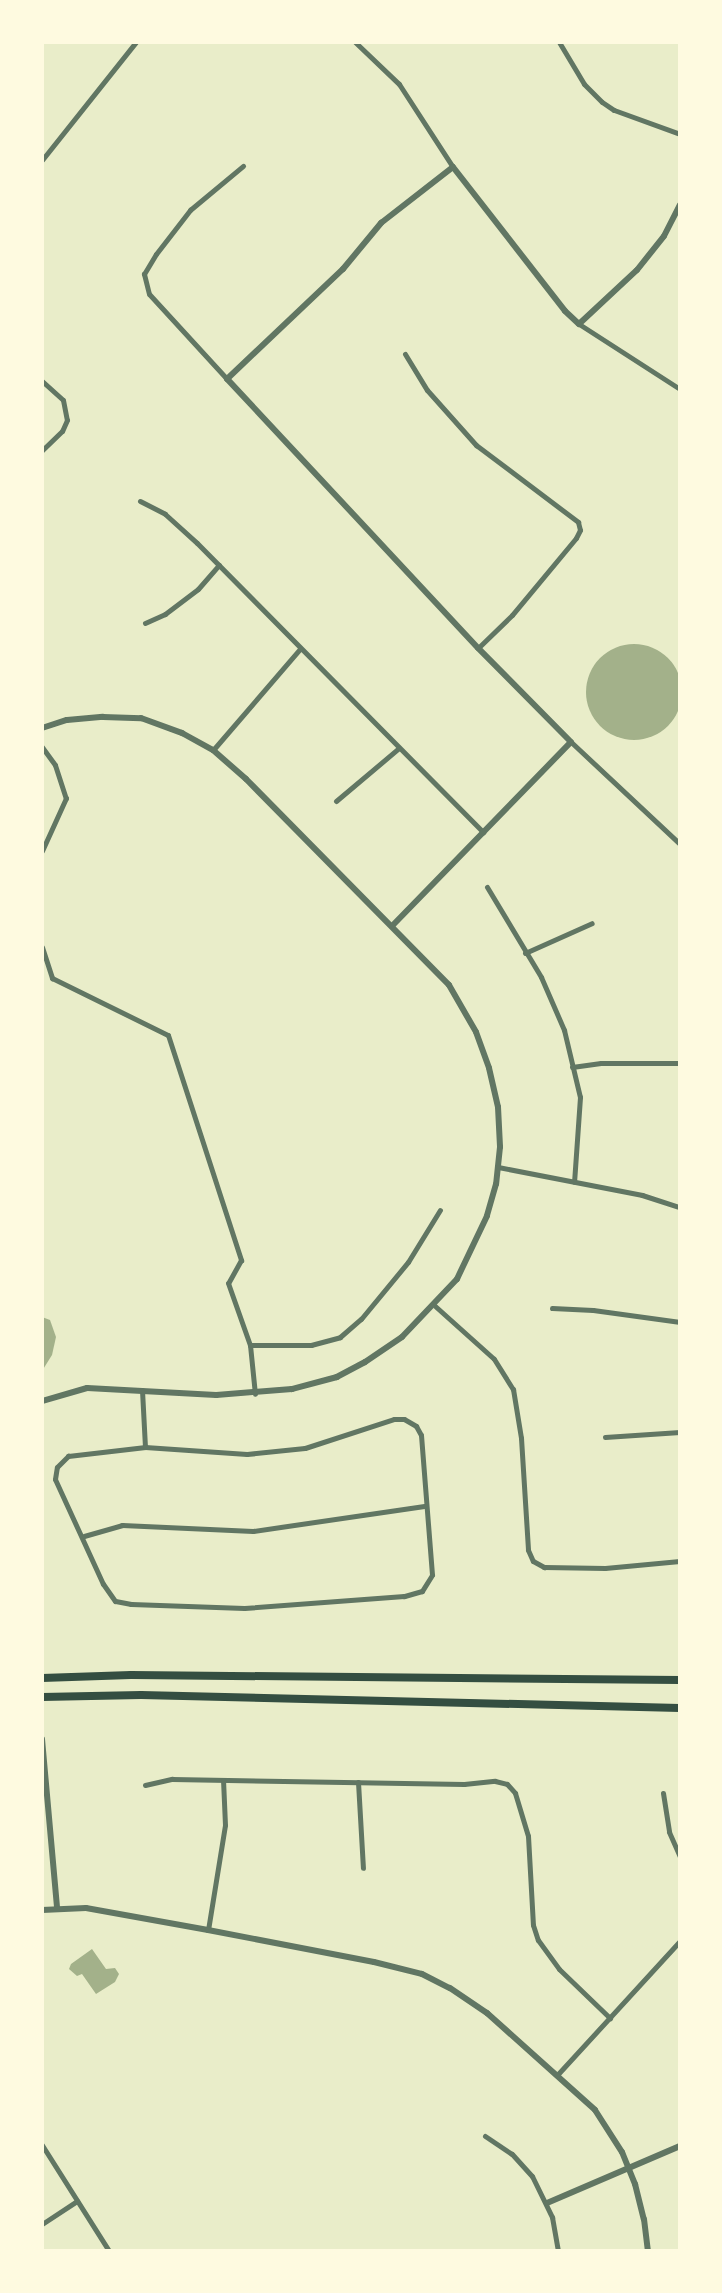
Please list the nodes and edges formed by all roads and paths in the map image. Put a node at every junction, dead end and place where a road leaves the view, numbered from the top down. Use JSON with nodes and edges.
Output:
{"nodes":[{"id":1,"x":136,"y":42,"type":"edge"},
{"id":2,"x":355,"y":42,"type":"edge"},
{"id":3,"x":559,"y":42,"type":"edge"},
{"id":4,"x":680,"y":134,"type":"edge"},
{"id":5,"x":42,"y":160,"type":"edge"},
{"id":6,"x":243,"y":166,"type":"dead end"},
{"id":7,"x":453,"y":167,"type":"junction"},
{"id":8,"x":680,"y":205,"type":"edge"},
{"id":9,"x":579,"y":324,"type":"junction"},
{"id":10,"x":405,"y":354,"type":"dead end"},
{"id":11,"x":227,"y":379,"type":"junction"},
{"id":12,"x":42,"y":381,"type":"edge"},
{"id":13,"x":680,"y":389,"type":"edge"},
{"id":14,"x":42,"y":450,"type":"edge"},
{"id":15,"x":140,"y":501,"type":"dead end"},
{"id":16,"x":219,"y":565,"type":"junction"},
{"id":17,"x":145,"y":623,"type":"dead end"},
{"id":18,"x":478,"y":648,"type":"junction"},
{"id":19,"x":300,"y":649,"type":"junction"},
{"id":20,"x":42,"y":728,"type":"edge"},
{"id":21,"x":571,"y":742,"type":"junction"},
{"id":22,"x":42,"y":747,"type":"edge"},
{"id":23,"x":399,"y":748,"type":"junction"},
{"id":24,"x":213,"y":750,"type":"junction"},
{"id":25,"x":336,"y":802,"type":"dead end"},
{"id":26,"x":483,"y":832,"type":"junction"},
{"id":27,"x":680,"y":845,"type":"edge"},
{"id":28,"x":42,"y":851,"type":"edge"},
{"id":29,"x":487,"y":887,"type":"dead end"},
{"id":30,"x":592,"y":923,"type":"dead end"},
{"id":31,"x":394,"y":925,"type":"junction"},
{"id":32,"x":42,"y":947,"type":"edge"},
{"id":33,"x":526,"y":953,"type":"junction"},
{"id":34,"x":680,"y":1063,"type":"edge"},
{"id":35,"x":572,"y":1067,"type":"junction"},
{"id":36,"x":498,"y":1167,"type":"junction"},
{"id":37,"x":574,"y":1182,"type":"junction"},
{"id":38,"x":680,"y":1207,"type":"edge"},
{"id":39,"x":440,"y":1210,"type":"dead end"},
{"id":40,"x":435,"y":1306,"type":"junction"},
{"id":41,"x":552,"y":1308,"type":"dead end"},
{"id":42,"x":680,"y":1322,"type":"edge"},
{"id":43,"x":250,"y":1345,"type":"junction"},
{"id":44,"x":142,"y":1390,"type":"junction"},
{"id":45,"x":255,"y":1394,"type":"junction"},
{"id":46,"x":42,"y":1401,"type":"edge"},
{"id":47,"x":680,"y":1432,"type":"edge"},
{"id":48,"x":605,"y":1437,"type":"dead end"},
{"id":49,"x":145,"y":1447,"type":"junction"},
{"id":50,"x":424,"y":1506,"type":"junction"},
{"id":51,"x":84,"y":1536,"type":"junction"},
{"id":52,"x":680,"y":1561,"type":"edge"},
{"id":53,"x":42,"y":1678,"type":"edge"},
{"id":54,"x":680,"y":1680,"type":"edge"},
{"id":55,"x":42,"y":1697,"type":"edge"},
{"id":56,"x":680,"y":1708,"type":"edge"},
{"id":57,"x":42,"y":1740,"type":"edge"},
{"id":58,"x":223,"y":1780,"type":"junction"},
{"id":59,"x":358,"y":1782,"type":"junction"},
{"id":60,"x":145,"y":1785,"type":"dead end"},
{"id":61,"x":663,"y":1793,"type":"dead end"},
{"id":62,"x":680,"y":1857,"type":"edge"},
{"id":63,"x":363,"y":1868,"type":"dead end"},
{"id":64,"x":57,"y":1908,"type":"junction"},
{"id":65,"x":42,"y":1910,"type":"edge"},
{"id":66,"x":208,"y":1930,"type":"junction"},
{"id":67,"x":680,"y":1941,"type":"edge"},
{"id":68,"x":610,"y":2018,"type":"junction"},
{"id":69,"x":558,"y":2074,"type":"junction"},
{"id":70,"x":485,"y":2136,"type":"dead end"},
{"id":71,"x":42,"y":2145,"type":"edge"},
{"id":72,"x":680,"y":2146,"type":"edge"},
{"id":73,"x":629,"y":2168,"type":"junction"},
{"id":74,"x":77,"y":2201,"type":"junction"},
{"id":75,"x":547,"y":2203,"type":"junction"},
{"id":76,"x":42,"y":2224,"type":"edge"},
{"id":77,"x":109,"y":2251,"type":"edge"},
{"id":78,"x":558,"y":2251,"type":"edge"},
{"id":79,"x":648,"y":2251,"type":"edge"}],
"edges":[{"from":1,"to":5,"type":"street"},
{"from":2,"to":7,"type":"street"},
{"from":3,"to":4,"type":"street"},
{"from":6,"to":11,"type":"street"},
{"from":7,"to":9,"type":"street"},
{"from":7,"to":11,"type":"street"},
{"from":8,"to":9,"type":"street"},
{"from":9,"to":13,"type":"street"},
{"from":10,"to":18,"type":"street"},
{"from":11,"to":18,"type":"street"},
{"from":12,"to":14,"type":"street"},
{"from":15,"to":16,"type":"street"},
{"from":16,"to":17,"type":"street"},
{"from":16,"to":19,"type":"street"},
{"from":18,"to":21,"type":"street"},
{"from":19,"to":23,"type":"street"},
{"from":19,"to":24,"type":"street"},
{"from":20,"to":24,"type":"street"},
{"from":21,"to":26,"type":"street"},
{"from":21,"to":27,"type":"street"},
{"from":22,"to":28,"type":"street"},
{"from":23,"to":25,"type":"street"},
{"from":23,"to":26,"type":"street"},
{"from":24,"to":31,"type":"street"},
{"from":26,"to":31,"type":"street"},
{"from":29,"to":33,"type":"street"},
{"from":30,"to":33,"type":"street"},
{"from":31,"to":36,"type":"street"},
{"from":32,"to":43,"type":"street"},
{"from":33,"to":35,"type":"street"},
{"from":34,"to":35,"type":"street"},
{"from":35,"to":37,"type":"street"},
{"from":36,"to":37,"type":"street"},
{"from":36,"to":40,"type":"street"},
{"from":37,"to":38,"type":"street"},
{"from":39,"to":43,"type":"street"},
{"from":40,"to":45,"type":"street"},
{"from":40,"to":52,"type":"street"},
{"from":41,"to":42,"type":"street"},
{"from":43,"to":45,"type":"street"},
{"from":44,"to":45,"type":"street"},
{"from":44,"to":46,"type":"street"},
{"from":44,"to":49,"type":"street"},
{"from":47,"to":48,"type":"street"},
{"from":49,"to":50,"type":"street"},
{"from":49,"to":51,"type":"street"},
{"from":50,"to":51,"type":"street"},
{"from":50,"to":51,"type":"street"},
{"from":53,"to":54,"type":"main road"},
{"from":55,"to":56,"type":"main road"},
{"from":57,"to":64,"type":"street"},
{"from":58,"to":59,"type":"street"},
{"from":58,"to":60,"type":"street"},
{"from":58,"to":66,"type":"street"},
{"from":59,"to":63,"type":"street"},
{"from":59,"to":68,"type":"street"},
{"from":61,"to":62,"type":"street"},
{"from":64,"to":65,"type":"street"},
{"from":64,"to":66,"type":"street"},
{"from":66,"to":69,"type":"street"},
{"from":67,"to":68,"type":"street"},
{"from":68,"to":69,"type":"street"},
{"from":69,"to":73,"type":"street"},
{"from":70,"to":75,"type":"street"},
{"from":71,"to":74,"type":"street"},
{"from":72,"to":73,"type":"street"},
{"from":73,"to":75,"type":"street"},
{"from":73,"to":79,"type":"street"},
{"from":74,"to":76,"type":"street"},
{"from":74,"to":77,"type":"street"},
{"from":75,"to":78,"type":"street"}]}
